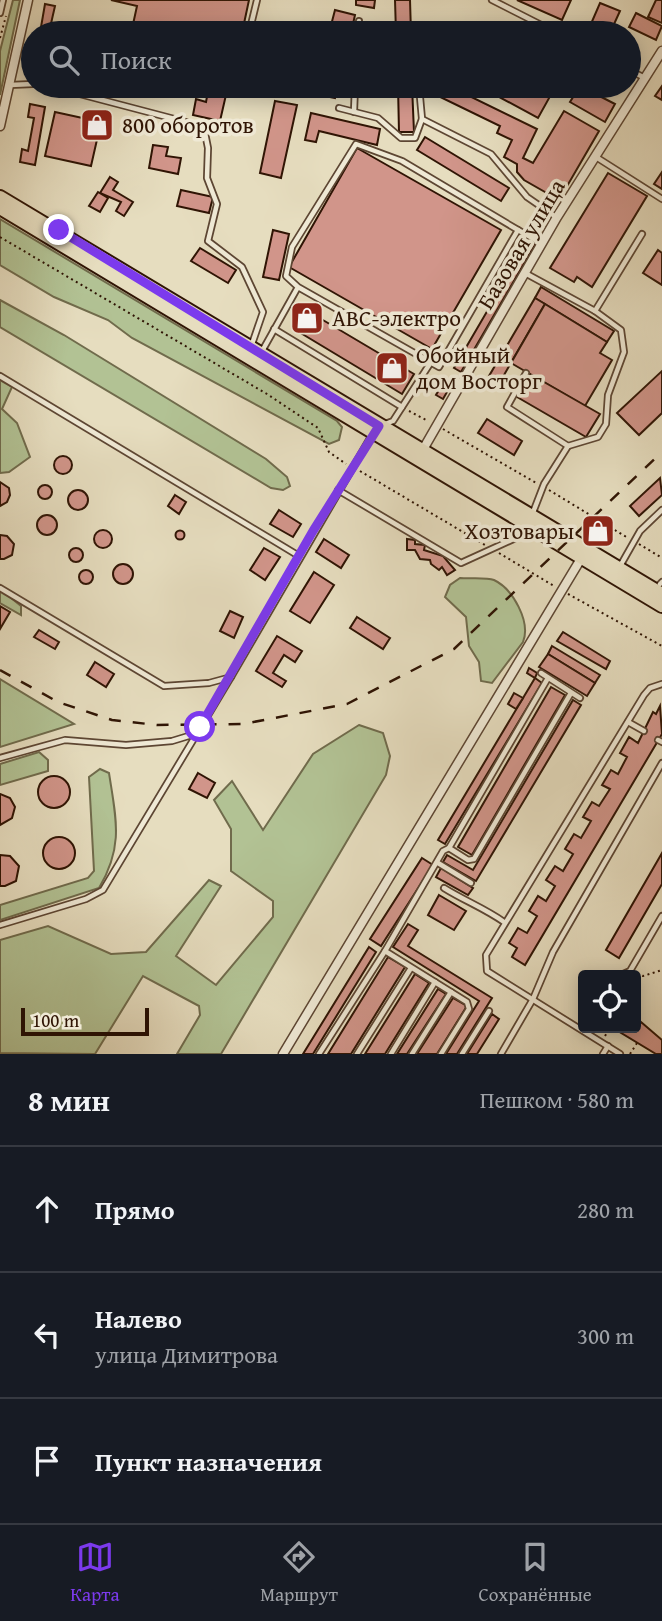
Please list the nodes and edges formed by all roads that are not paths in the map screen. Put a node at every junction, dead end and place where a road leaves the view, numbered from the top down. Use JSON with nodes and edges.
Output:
{"nodes":[{"id":1,"x":3,"y":0,"type":"edge"},
{"id":2,"x":28,"y":0,"type":"edge"},
{"id":3,"x":257,"y":0,"type":"edge"},
{"id":4,"x":492,"y":0,"type":"edge"},
{"id":5,"x":0,"y":13,"type":"edge"},
{"id":6,"x":23,"y":21,"type":"edge"},
{"id":7,"x":252,"y":21,"type":"edge"},
{"id":8,"x":533,"y":21,"type":"edge"},
{"id":9,"x":21,"y":31,"type":"edge"},
{"id":10,"x":662,"y":51,"type":"edge"},
{"id":11,"x":641,"y":76,"type":"edge"},
{"id":12,"x":645,"y":78,"type":"junction"},
{"id":13,"x":21,"y":84,"type":"edge"},
{"id":14,"x":641,"y":84,"type":"edge"},
{"id":15,"x":9,"y":85,"type":"junction"},
{"id":16,"x":95,"y":98,"type":"edge"},
{"id":17,"x":355,"y":98,"type":"edge"},
{"id":18,"x":420,"y":98,"type":"edge"},
{"id":19,"x":633,"y":98,"type":"edge"},
{"id":20,"x":339,"y":108,"type":"dead end"},
{"id":21,"x":354,"y":112,"type":"junction"},
{"id":22,"x":422,"y":119,"type":"junction"},
{"id":23,"x":0,"y":126,"type":"edge"},
{"id":24,"x":596,"y":157,"type":"junction"},
{"id":25,"x":0,"y":197,"type":"edge"},
{"id":26,"x":662,"y":200,"type":"edge"},
{"id":27,"x":0,"y":208,"type":"edge"},
{"id":28,"x":557,"y":218,"type":"junction"},
{"id":29,"x":518,"y":230,"type":"junction"},
{"id":30,"x":642,"y":234,"type":"dead end"},
{"id":31,"x":542,"y":243,"type":"junction"},
{"id":32,"x":525,"y":273,"type":"junction"},
{"id":33,"x":298,"y":287,"type":"junction"},
{"id":34,"x":595,"y":311,"type":"junction"},
{"id":35,"x":274,"y":329,"type":"junction"},
{"id":36,"x":255,"y":350,"type":"junction"},
{"id":37,"x":431,"y":362,"type":"junction"},
{"id":38,"x":526,"y":373,"type":"dead end"},
{"id":39,"x":0,"y":376,"type":"edge"},
{"id":40,"x":402,"y":407,"type":"junction"},
{"id":41,"x":376,"y":429,"type":"junction"},
{"id":42,"x":568,"y":446,"type":"junction"},
{"id":43,"x":420,"y":455,"type":"junction"},
{"id":44,"x":338,"y":490,"type":"junction"},
{"id":45,"x":662,"y":510,"type":"edge"},
{"id":46,"x":533,"y":522,"type":"junction"},
{"id":47,"x":299,"y":556,"type":"junction"},
{"id":48,"x":582,"y":557,"type":"junction"},
{"id":49,"x":619,"y":568,"type":"junction"},
{"id":50,"x":661,"y":587,"type":"edge"},
{"id":51,"x":0,"y":588,"type":"edge"},
{"id":52,"x":662,"y":606,"type":"edge"},
{"id":53,"x":541,"y":673,"type":"dead end"},
{"id":54,"x":231,"y":677,"type":"junction"},
{"id":55,"x":548,"y":678,"type":"junction"},
{"id":56,"x":662,"y":684,"type":"edge"},
{"id":57,"x":571,"y":693,"type":"junction"},
{"id":58,"x":580,"y":698,"type":"dead end"},
{"id":59,"x":628,"y":722,"type":"junction"},
{"id":60,"x":644,"y":732,"type":"dead end"},
{"id":61,"x":196,"y":734,"type":"junction"},
{"id":62,"x":0,"y":758,"type":"edge"},
{"id":63,"x":662,"y":763,"type":"edge"},
{"id":64,"x":655,"y":776,"type":"junction"},
{"id":65,"x":662,"y":780,"type":"edge"},
{"id":66,"x":449,"y":848,"type":"junction"},
{"id":67,"x":438,"y":863,"type":"junction"},
{"id":68,"x":471,"y":883,"type":"dead end"},
{"id":69,"x":444,"y":888,"type":"dead end"},
{"id":70,"x":662,"y":916,"type":"edge"},
{"id":71,"x":505,"y":922,"type":"junction"},
{"id":72,"x":0,"y":925,"type":"edge"},
{"id":73,"x":385,"y":951,"type":"junction"},
{"id":74,"x":411,"y":968,"type":"junction"},
{"id":75,"x":631,"y":970,"type":"edge"},
{"id":76,"x":435,"y":982,"type":"junction"},
{"id":77,"x":451,"y":992,"type":"junction"},
{"id":78,"x":534,"y":999,"type":"junction"},
{"id":79,"x":489,"y":1011,"type":"dead end"},
{"id":80,"x":578,"y":1025,"type":"edge"},
{"id":81,"x":589,"y":1033,"type":"edge"},
{"id":82,"x":608,"y":1046,"type":"junction"},
{"id":83,"x":283,"y":1054,"type":"edge"},
{"id":84,"x":319,"y":1054,"type":"edge"},
{"id":85,"x":357,"y":1054,"type":"edge"},
{"id":86,"x":391,"y":1054,"type":"edge"},
{"id":87,"x":411,"y":1054,"type":"edge"},
{"id":88,"x":441,"y":1054,"type":"edge"},
{"id":89,"x":462,"y":1054,"type":"edge"},
{"id":90,"x":500,"y":1054,"type":"edge"},
{"id":91,"x":603,"y":1054,"type":"edge"},
{"id":92,"x":620,"y":1054,"type":"edge"}],
"edges":[{"from":1,"to":5,"type":"lane"},
{"from":2,"to":6,"type":"street"},
{"from":3,"to":7,"type":"lane"},
{"from":4,"to":8,"type":"lane"},
{"from":9,"to":15,"type":"street"},
{"from":10,"to":12,"type":"street","name":"Базовая улица"},
{"from":11,"to":12,"type":"lane"},
{"from":12,"to":14,"type":"street","name":"Базовая улица"},
{"from":13,"to":15,"type":"lane"},
{"from":15,"to":23,"type":"street"},
{"from":16,"to":36,"type":"lane"},
{"from":17,"to":21,"type":"lane"},
{"from":18,"to":22,"type":"lane"},
{"from":19,"to":24,"type":"street","name":"Базовая улица"},
{"from":20,"to":21,"type":"lane"},
{"from":21,"to":22,"type":"lane"},
{"from":22,"to":28,"type":"lane"},
{"from":24,"to":26,"type":"lane"},
{"from":24,"to":28,"type":"street","name":"Базовая улица"},
{"from":25,"to":36,"type":"main road"},
{"from":27,"to":41,"type":"main road"},
{"from":28,"to":31,"type":"street","name":"Базовая улица"},
{"from":29,"to":31,"type":"lane"},
{"from":29,"to":33,"type":"lane"},
{"from":29,"to":37,"type":"lane"},
{"from":30,"to":34,"type":"lane"},
{"from":31,"to":32,"type":"street","name":"Базовая улица"},
{"from":32,"to":34,"type":"lane"},
{"from":32,"to":43,"type":"street","name":"Базовая улица"},
{"from":33,"to":35,"type":"lane"},
{"from":33,"to":37,"type":"lane"},
{"from":34,"to":42,"type":"lane"},
{"from":35,"to":36,"type":"lane"},
{"from":35,"to":40,"type":"lane"},
{"from":36,"to":41,"type":"main road"},
{"from":37,"to":40,"type":"lane"},
{"from":38,"to":42,"type":"lane"},
{"from":39,"to":47,"type":"lane"},
{"from":40,"to":41,"type":"lane"},
{"from":41,"to":43,"type":"main road"},
{"from":41,"to":44,"type":"lane"},
{"from":42,"to":46,"type":"lane"},
{"from":43,"to":46,"type":"main road"},
{"from":44,"to":46,"type":"lane"},
{"from":44,"to":47,"type":"lane"},
{"from":45,"to":49,"type":"lane"},
{"from":46,"to":48,"type":"main road"},
{"from":46,"to":49,"type":"main road"},
{"from":47,"to":54,"type":"lane"},
{"from":48,"to":52,"type":"main road"},
{"from":48,"to":83,"type":"street"},
{"from":49,"to":50,"type":"main road"},
{"from":51,"to":54,"type":"lane"},
{"from":53,"to":55,"type":"lane"},
{"from":54,"to":61,"type":"lane"},
{"from":55,"to":57,"type":"lane"},
{"from":55,"to":66,"type":"lane"},
{"from":56,"to":59,"type":"lane"},
{"from":57,"to":58,"type":"lane"},
{"from":57,"to":66,"type":"lane"},
{"from":59,"to":60,"type":"lane"},
{"from":59,"to":71,"type":"lane"},
{"from":61,"to":62,"type":"lane"},
{"from":61,"to":72,"type":"lane"},
{"from":63,"to":64,"type":"lane"},
{"from":64,"to":65,"type":"lane"},
{"from":64,"to":78,"type":"lane"},
{"from":66,"to":67,"type":"lane"},
{"from":67,"to":68,"type":"lane"},
{"from":67,"to":73,"type":"lane"},
{"from":69,"to":71,"type":"lane"},
{"from":70,"to":75,"type":"lane"},
{"from":71,"to":78,"type":"lane"},
{"from":73,"to":74,"type":"lane"},
{"from":73,"to":84,"type":"lane"},
{"from":74,"to":76,"type":"lane"},
{"from":74,"to":85,"type":"lane"},
{"from":76,"to":77,"type":"lane"},
{"from":76,"to":86,"type":"lane"},
{"from":77,"to":87,"type":"lane"},
{"from":77,"to":88,"type":"lane"},
{"from":78,"to":80,"type":"lane"},
{"from":78,"to":90,"type":"lane"},
{"from":79,"to":89,"type":"lane"},
{"from":81,"to":82,"type":"lane"},
{"from":82,"to":91,"type":"lane"},
{"from":82,"to":92,"type":"lane"}]}
